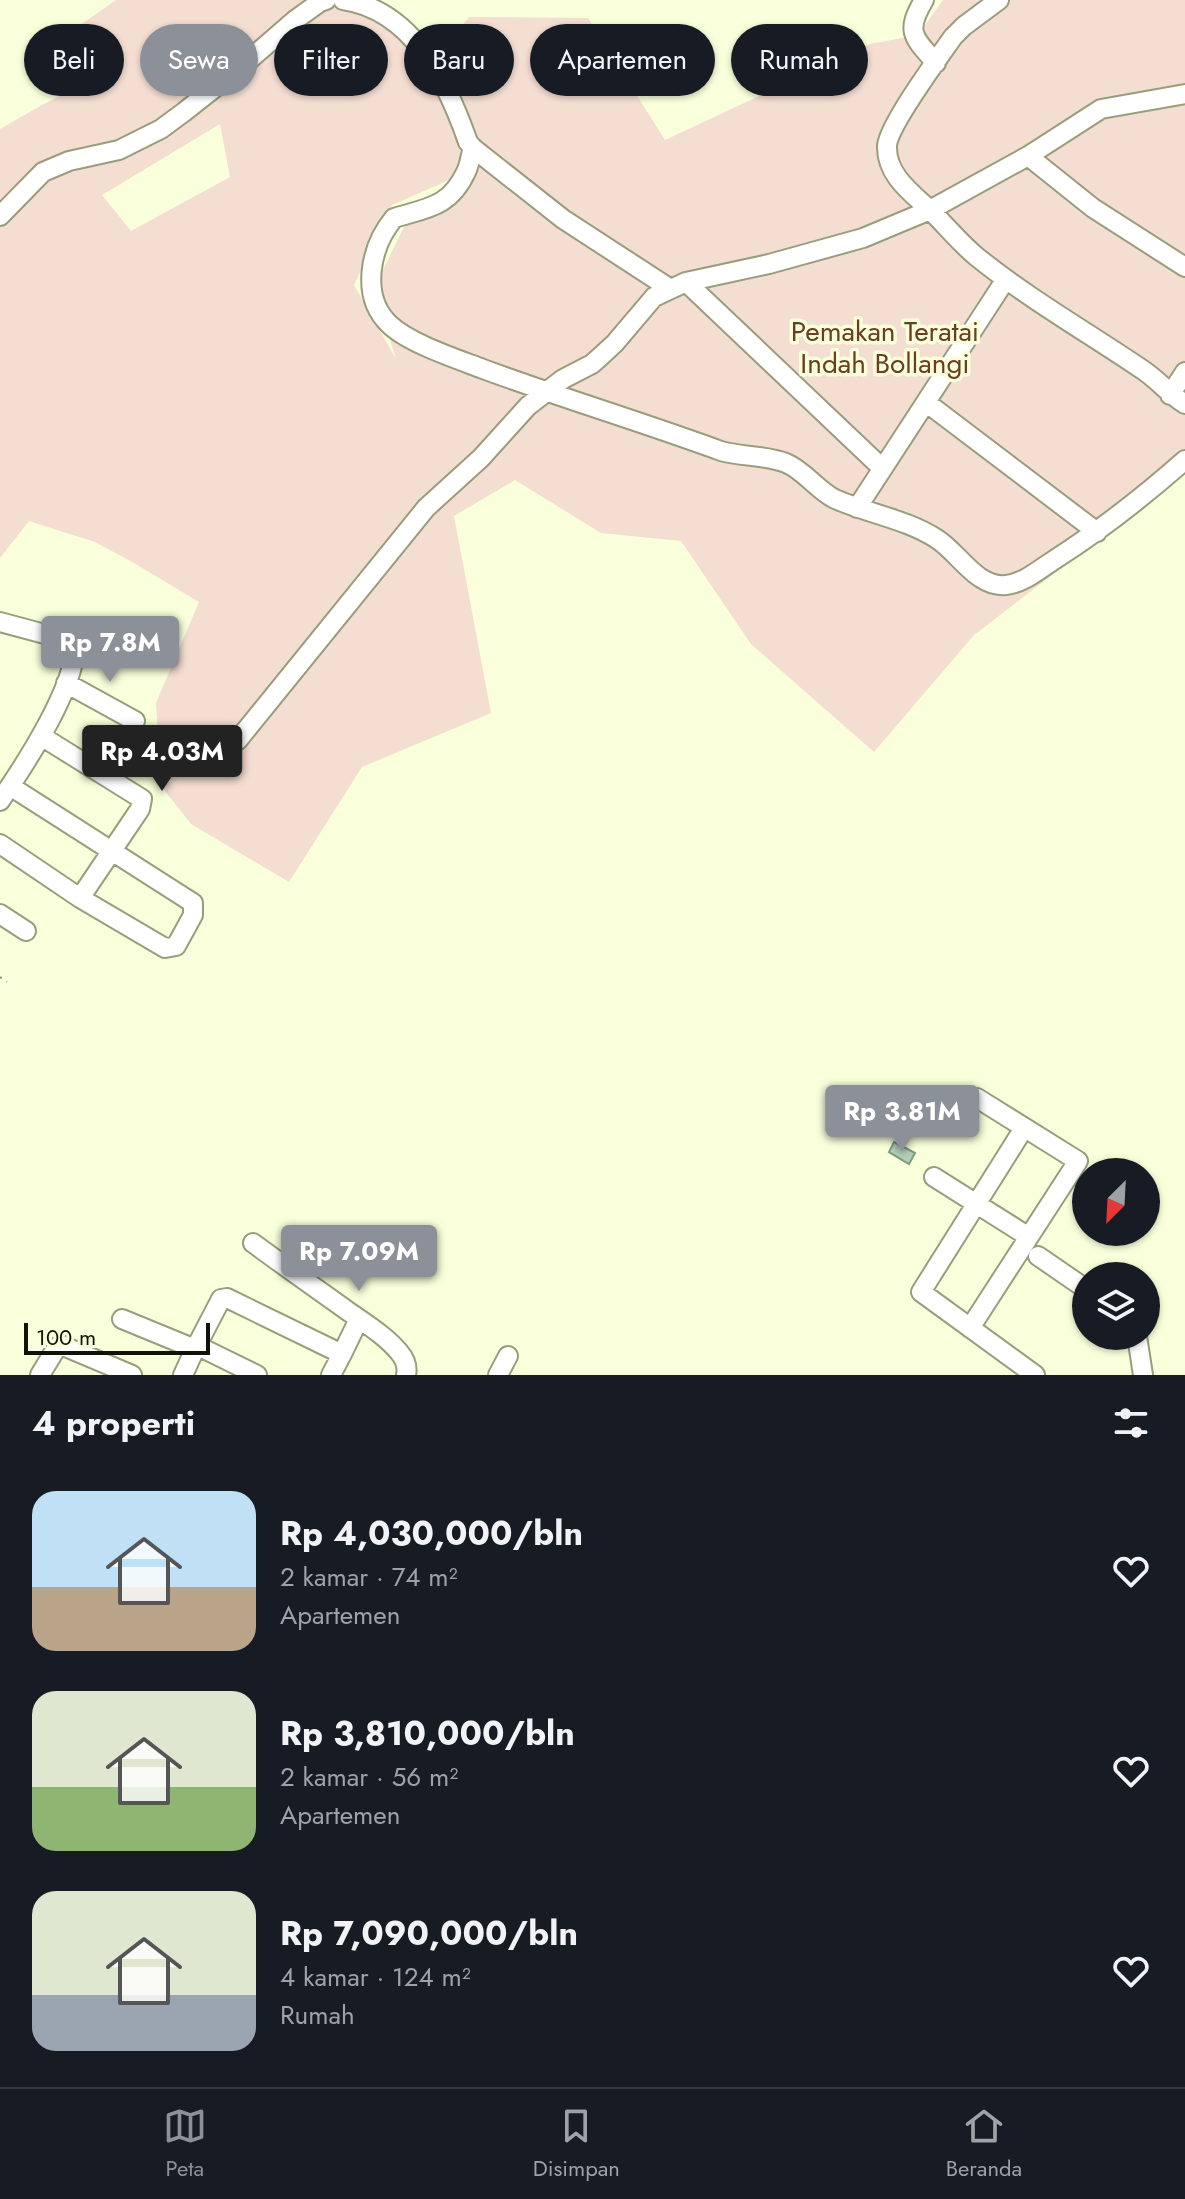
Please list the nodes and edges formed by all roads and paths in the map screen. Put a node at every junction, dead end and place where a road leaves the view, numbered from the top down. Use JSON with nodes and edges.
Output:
{"nodes":[{"id":1,"x":326,"y":0,"type":"edge"},
{"id":2,"x":343,"y":0,"type":"edge"},
{"id":3,"x":924,"y":0,"type":"edge"},
{"id":4,"x":999,"y":0,"type":"edge"},
{"id":5,"x":936,"y":63,"type":"junction"},
{"id":6,"x":1185,"y":94,"type":"edge"},
{"id":7,"x":473,"y":148,"type":"junction"},
{"id":8,"x":1028,"y":156,"type":"junction"},
{"id":9,"x":930,"y":210,"type":"junction"},
{"id":10,"x":0,"y":216,"type":"edge"},
{"id":11,"x":1185,"y":267,"type":"edge"},
{"id":12,"x":1006,"y":279,"type":"junction"},
{"id":13,"x":677,"y":285,"type":"junction"},
{"id":14,"x":1185,"y":372,"type":"edge"},
{"id":15,"x":545,"y":392,"type":"junction"},
{"id":16,"x":1178,"y":400,"type":"edge"},
{"id":17,"x":927,"y":403,"type":"junction"},
{"id":18,"x":1185,"y":460,"type":"edge"},
{"id":19,"x":882,"y":468,"type":"junction"},
{"id":20,"x":857,"y":508,"type":"junction"},
{"id":21,"x":1097,"y":532,"type":"junction"},
{"id":22,"x":0,"y":622,"type":"edge"},
{"id":23,"x":66,"y":683,"type":"junction"},
{"id":24,"x":135,"y":721,"type":"dead end"},
{"id":25,"x":41,"y":736,"type":"junction"},
{"id":26,"x":238,"y":740,"type":"dead end"},
{"id":27,"x":5,"y":793,"type":"edge"},
{"id":28,"x":0,"y":844,"type":"edge"},
{"id":29,"x":110,"y":850,"type":"junction"},
{"id":30,"x":80,"y":898,"type":"junction"},
{"id":31,"x":0,"y":914,"type":"edge"},
{"id":32,"x":26,"y":931,"type":"dead end"},
{"id":33,"x":0,"y":977,"type":"edge"},
{"id":34,"x":7,"y":982,"type":"dead end"},
{"id":35,"x":977,"y":1098,"type":"dead end"},
{"id":36,"x":1024,"y":1128,"type":"junction"},
{"id":37,"x":934,"y":1177,"type":"dead end"},
{"id":38,"x":976,"y":1204,"type":"junction"},
{"id":39,"x":1029,"y":1237,"type":"junction"},
{"id":40,"x":253,"y":1243,"type":"dead end"},
{"id":41,"x":1038,"y":1256,"type":"dead end"},
{"id":42,"x":1072,"y":1279,"type":"edge"},
{"id":43,"x":122,"y":1319,"type":"dead end"},
{"id":44,"x":359,"y":1319,"type":"junction"},
{"id":45,"x":970,"y":1328,"type":"junction"},
{"id":46,"x":195,"y":1349,"type":"junction"},
{"id":47,"x":1139,"y":1350,"type":"edge"},
{"id":48,"x":342,"y":1354,"type":"junction"},
{"id":49,"x":508,"y":1356,"type":"dead end"},
{"id":50,"x":40,"y":1375,"type":"edge"},
{"id":51,"x":132,"y":1375,"type":"edge"},
{"id":52,"x":183,"y":1375,"type":"edge"},
{"id":53,"x":257,"y":1375,"type":"edge"},
{"id":54,"x":331,"y":1375,"type":"edge"},
{"id":55,"x":406,"y":1375,"type":"edge"},
{"id":56,"x":498,"y":1375,"type":"edge"},
{"id":57,"x":1035,"y":1375,"type":"edge"},
{"id":58,"x":1143,"y":1375,"type":"edge"}],
"edges":[{"from":1,"to":10,"type":"street"},
{"from":2,"to":7,"type":"street"},
{"from":3,"to":5,"type":"street"},
{"from":4,"to":5,"type":"street"},
{"from":5,"to":9,"type":"street"},
{"from":6,"to":8,"type":"street"},
{"from":7,"to":13,"type":"street"},
{"from":7,"to":15,"type":"street"},
{"from":8,"to":9,"type":"street"},
{"from":8,"to":11,"type":"street"},
{"from":9,"to":12,"type":"street"},
{"from":9,"to":13,"type":"street"},
{"from":12,"to":16,"type":"street"},
{"from":12,"to":17,"type":"street"},
{"from":13,"to":15,"type":"street"},
{"from":13,"to":19,"type":"street"},
{"from":14,"to":16,"type":"street"},
{"from":15,"to":20,"type":"street"},
{"from":15,"to":26,"type":"street"},
{"from":17,"to":19,"type":"street"},
{"from":17,"to":21,"type":"street"},
{"from":18,"to":21,"type":"street"},
{"from":19,"to":20,"type":"street"},
{"from":20,"to":21,"type":"street"},
{"from":22,"to":23,"type":"street"},
{"from":23,"to":24,"type":"street"},
{"from":23,"to":25,"type":"street"},
{"from":25,"to":27,"type":"street"},
{"from":25,"to":29,"type":"street"},
{"from":27,"to":29,"type":"street"},
{"from":28,"to":30,"type":"street"},
{"from":29,"to":30,"type":"street"},
{"from":29,"to":30,"type":"street"},
{"from":31,"to":32,"type":"street"},
{"from":33,"to":34,"type":"path"},
{"from":35,"to":36,"type":"street"},
{"from":36,"to":38,"type":"street"},
{"from":36,"to":39,"type":"street"},
{"from":37,"to":38,"type":"street"},
{"from":38,"to":39,"type":"street"},
{"from":38,"to":45,"type":"street"},
{"from":39,"to":45,"type":"street"},
{"from":40,"to":44,"type":"street"},
{"from":41,"to":42,"type":"street"},
{"from":43,"to":46,"type":"street"},
{"from":44,"to":48,"type":"street"},
{"from":44,"to":55,"type":"street"},
{"from":45,"to":57,"type":"street"},
{"from":46,"to":48,"type":"street"},
{"from":46,"to":52,"type":"street"},
{"from":46,"to":53,"type":"street"},
{"from":47,"to":58,"type":"street"},
{"from":48,"to":54,"type":"street"},
{"from":49,"to":56,"type":"street"},
{"from":50,"to":51,"type":"street"}]}
